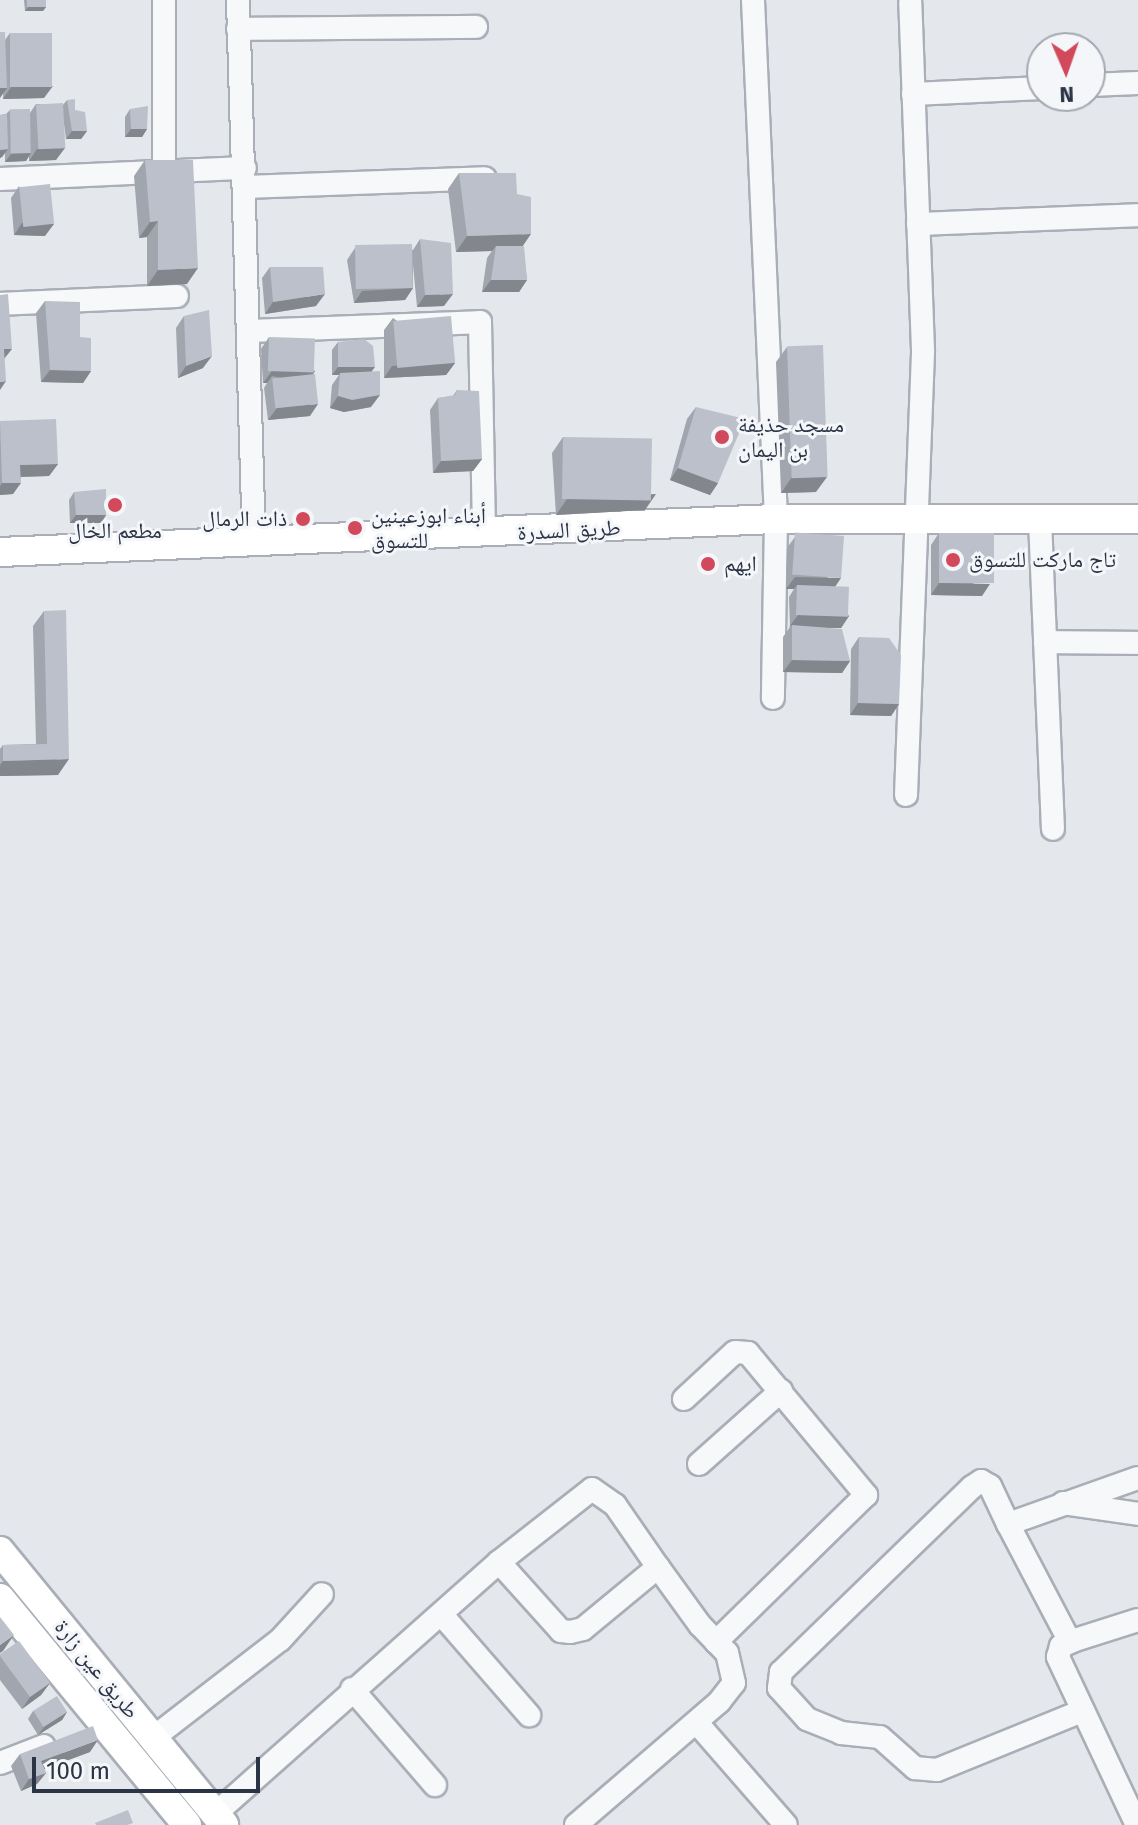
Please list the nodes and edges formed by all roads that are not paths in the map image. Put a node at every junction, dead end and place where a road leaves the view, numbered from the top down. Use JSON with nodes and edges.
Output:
{"nodes":[{"id":1,"x":164,"y":0,"type":"edge"},
{"id":2,"x":238,"y":0,"type":"edge"},
{"id":3,"x":753,"y":0,"type":"edge"},
{"id":4,"x":910,"y":2,"type":"edge"},
{"id":5,"x":476,"y":27,"type":"dead end"},
{"id":6,"x":238,"y":29,"type":"junction"},
{"id":7,"x":1138,"y":83,"type":"edge"},
{"id":8,"x":1106,"y":84,"type":"edge"},
{"id":9,"x":1026,"y":89,"type":"edge"},
{"id":10,"x":913,"y":94,"type":"junction"},
{"id":11,"x":164,"y":170,"type":"junction"},
{"id":12,"x":494,"y":177,"type":"edge"},
{"id":13,"x":245,"y":178,"type":"junction"},
{"id":14,"x":0,"y":179,"type":"edge"},
{"id":15,"x":1138,"y":215,"type":"edge"},
{"id":16,"x":918,"y":224,"type":"junction"},
{"id":17,"x":177,"y":296,"type":"dead end"},
{"id":18,"x":0,"y":304,"type":"edge"},
{"id":19,"x":248,"y":331,"type":"junction"},
{"id":20,"x":916,"y":518,"type":"junction"},
{"id":21,"x":776,"y":519,"type":"junction"},
{"id":22,"x":1138,"y":519,"type":"edge"},
{"id":23,"x":1040,"y":520,"type":"junction"},
{"id":24,"x":484,"y":534,"type":"junction"},
{"id":25,"x":254,"y":541,"type":"junction"},
{"id":26,"x":0,"y":552,"type":"edge"},
{"id":27,"x":1045,"y":642,"type":"junction"},
{"id":28,"x":1138,"y":643,"type":"edge"},
{"id":29,"x":773,"y":698,"type":"dead end"},
{"id":30,"x":906,"y":795,"type":"dead end"},
{"id":31,"x":1053,"y":829,"type":"dead end"},
{"id":32,"x":781,"y":1391,"type":"junction"},
{"id":33,"x":684,"y":1399,"type":"dead end"},
{"id":34,"x":699,"y":1464,"type":"dead end"},
{"id":35,"x":1138,"y":1478,"type":"edge"},
{"id":36,"x":1058,"y":1502,"type":"junction"},
{"id":37,"x":1138,"y":1514,"type":"edge"},
{"id":38,"x":1008,"y":1524,"type":"junction"},
{"id":39,"x":0,"y":1551,"type":"edge"},
{"id":40,"x":499,"y":1562,"type":"junction"},
{"id":41,"x":658,"y":1567,"type":"junction"},
{"id":42,"x":322,"y":1594,"type":"dead end"},
{"id":43,"x":0,"y":1598,"type":"edge"},
{"id":44,"x":442,"y":1615,"type":"junction"},
{"id":45,"x":1138,"y":1620,"type":"edge"},
{"id":46,"x":716,"y":1642,"type":"junction"},
{"id":47,"x":1070,"y":1642,"type":"junction"},
{"id":48,"x":352,"y":1689,"type":"junction"},
{"id":49,"x":1082,"y":1711,"type":"junction"},
{"id":50,"x":529,"y":1715,"type":"dead end"},
{"id":51,"x":103,"y":1723,"type":"junction"},
{"id":52,"x":697,"y":1723,"type":"junction"},
{"id":53,"x":153,"y":1738,"type":"junction"},
{"id":54,"x":0,"y":1763,"type":"edge"},
{"id":55,"x":435,"y":1785,"type":"dead end"},
{"id":56,"x":220,"y":1820,"type":"edge"},
{"id":57,"x":1129,"y":1823,"type":"edge"},
{"id":58,"x":187,"y":1825,"type":"edge"},
{"id":59,"x":576,"y":1825,"type":"edge"},
{"id":60,"x":786,"y":1825,"type":"edge"}],
"edges":[{"from":1,"to":11,"type":"street"},
{"from":2,"to":6,"type":"street"},
{"from":3,"to":21,"type":"street"},
{"from":4,"to":10,"type":"street"},
{"from":5,"to":6,"type":"street"},
{"from":6,"to":13,"type":"street"},
{"from":7,"to":8,"type":"street"},
{"from":9,"to":10,"type":"street"},
{"from":10,"to":16,"type":"street"},
{"from":11,"to":13,"type":"street"},
{"from":11,"to":14,"type":"street"},
{"from":12,"to":13,"type":"street"},
{"from":13,"to":19,"type":"street"},
{"from":15,"to":16,"type":"street"},
{"from":16,"to":20,"type":"street"},
{"from":17,"to":18,"type":"street"},
{"from":19,"to":24,"type":"street"},
{"from":19,"to":25,"type":"street"},
{"from":20,"to":21,"type":"main road","name":"طريق السدرة"},
{"from":20,"to":23,"type":"main road","name":"طريق السدرة"},
{"from":20,"to":30,"type":"street"},
{"from":21,"to":24,"type":"main road","name":"طريق السدرة"},
{"from":21,"to":29,"type":"street"},
{"from":22,"to":23,"type":"main road","name":"طريق السدرة"},
{"from":23,"to":27,"type":"street"},
{"from":24,"to":25,"type":"main road","name":"طريق السدرة"},
{"from":25,"to":26,"type":"main road","name":"طريق السدرة"},
{"from":27,"to":28,"type":"street"},
{"from":27,"to":31,"type":"street"},
{"from":32,"to":33,"type":"street"},
{"from":32,"to":34,"type":"street"},
{"from":32,"to":46,"type":"street"},
{"from":35,"to":36,"type":"street"},
{"from":36,"to":37,"type":"street"},
{"from":36,"to":38,"type":"street"},
{"from":38,"to":47,"type":"street"},
{"from":38,"to":49,"type":"street"},
{"from":39,"to":53,"type":"main road","name":"طريق عين زارة"},
{"from":40,"to":41,"type":"street"},
{"from":40,"to":41,"type":"street"},
{"from":40,"to":44,"type":"street"},
{"from":41,"to":46,"type":"street"},
{"from":42,"to":53,"type":"street"},
{"from":43,"to":51,"type":"main road","name":"طريق عين زارة"},
{"from":44,"to":48,"type":"street"},
{"from":44,"to":50,"type":"street"},
{"from":45,"to":47,"type":"street"},
{"from":46,"to":52,"type":"street"},
{"from":47,"to":49,"type":"street"},
{"from":48,"to":55,"type":"street"},
{"from":48,"to":56,"type":"street"},
{"from":49,"to":57,"type":"street"},
{"from":51,"to":54,"type":"street"},
{"from":51,"to":58,"type":"main road","name":"طريق عين زارة"},
{"from":52,"to":59,"type":"street"},
{"from":52,"to":60,"type":"street"},
{"from":53,"to":56,"type":"main road","name":"طريق عين زارة"}]}
